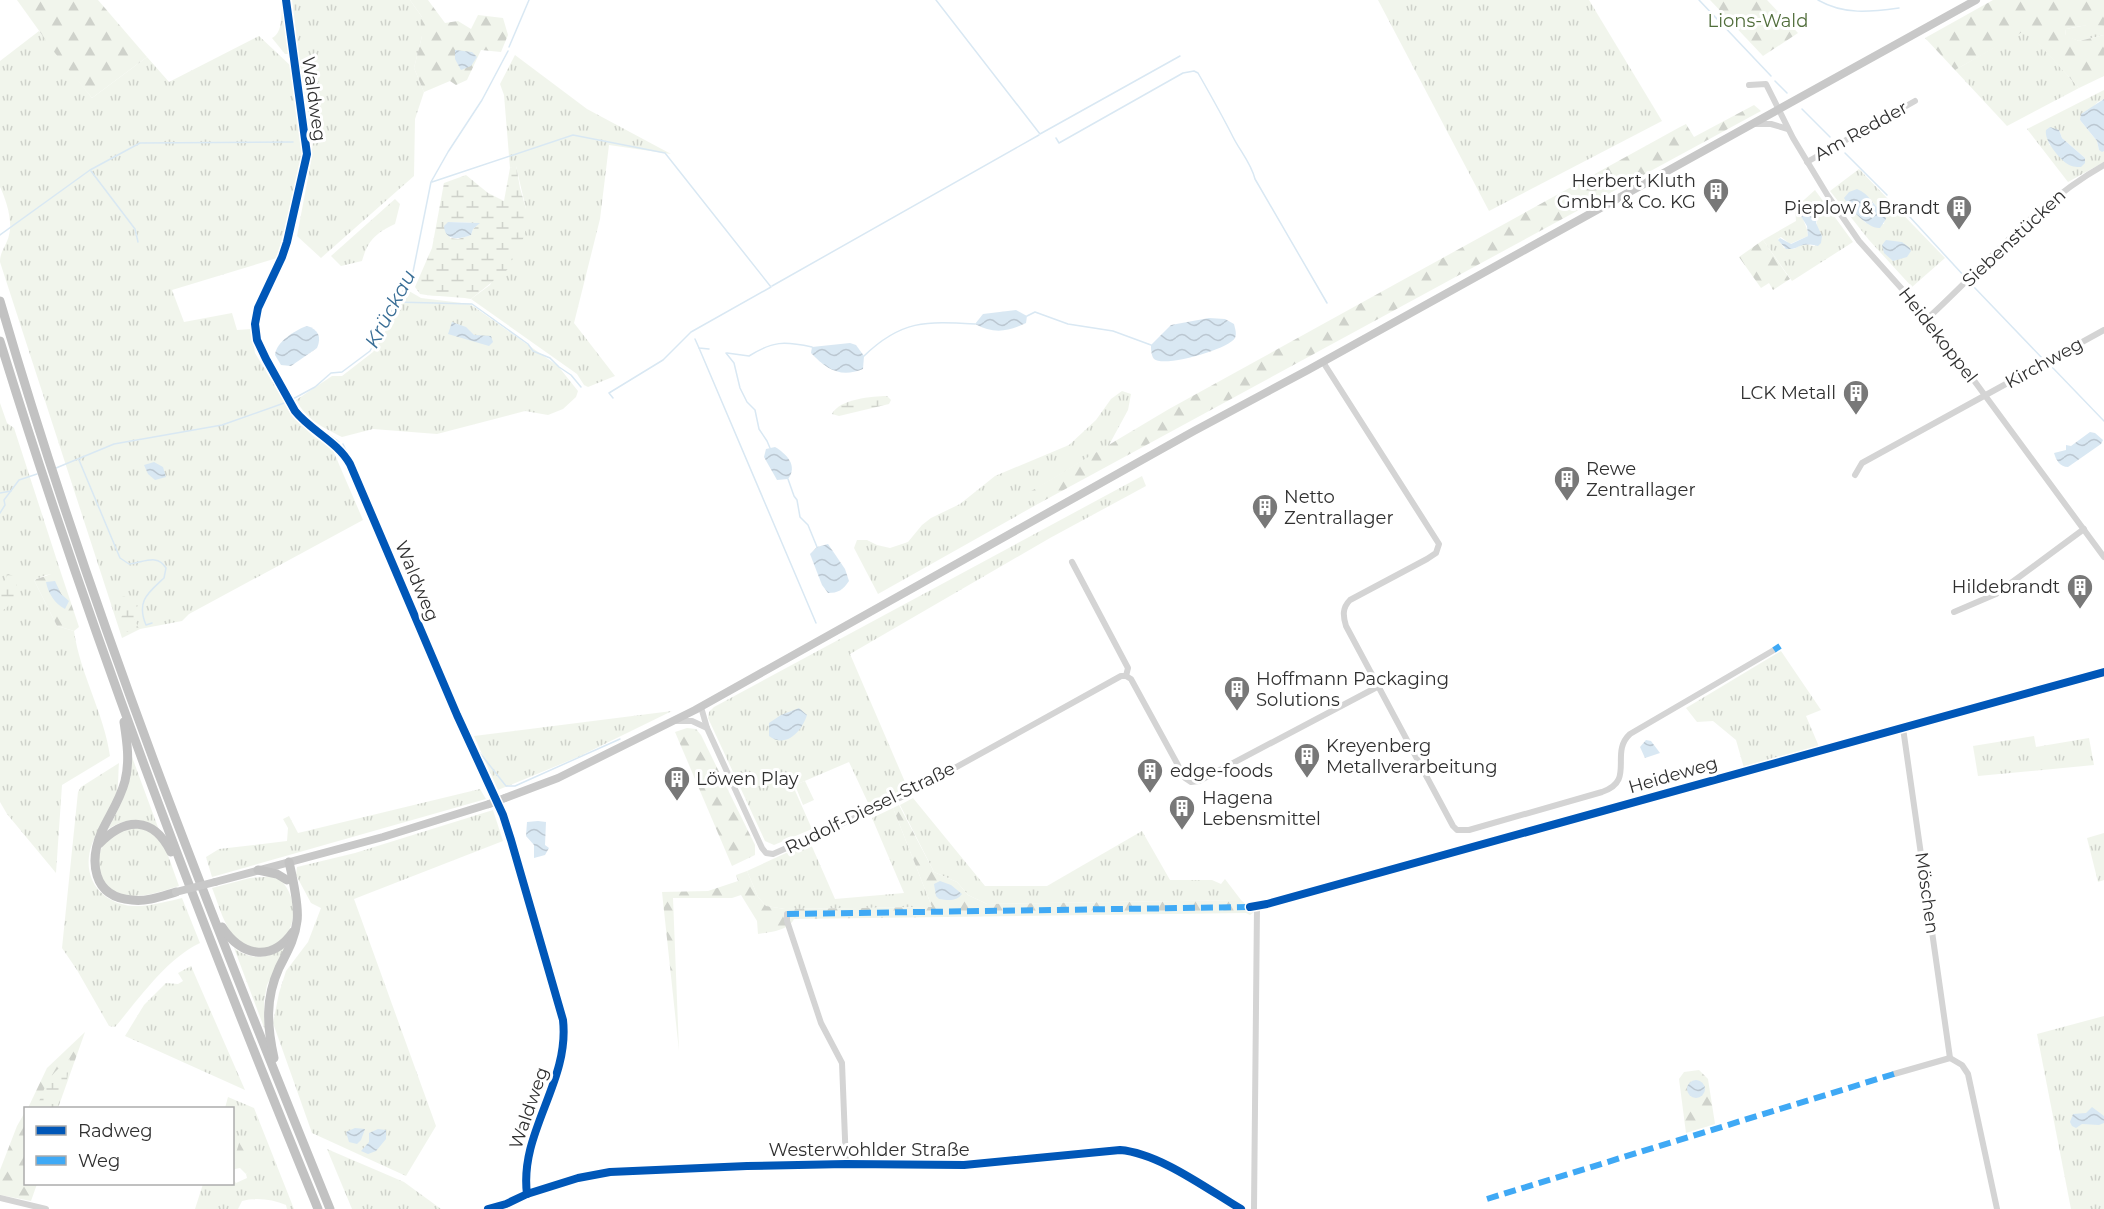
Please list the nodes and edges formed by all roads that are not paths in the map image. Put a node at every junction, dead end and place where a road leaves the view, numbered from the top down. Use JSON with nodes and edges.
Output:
{"nodes":[{"id":1,"x":286,"y":0,"type":"edge"},
{"id":2,"x":1976,"y":0,"type":"edge"},
{"id":3,"x":1749,"y":85,"type":"dead end"},
{"id":4,"x":1915,"y":101,"type":"dead end"},
{"id":5,"x":1778,"y":110,"type":"junction"},
{"id":6,"x":1752,"y":124,"type":"junction"},
{"id":7,"x":1788,"y":129,"type":"junction"},
{"id":8,"x":1807,"y":162,"type":"junction"},
{"id":9,"x":2104,"y":165,"type":"edge"},
{"id":10,"x":0,"y":301,"type":"edge"},
{"id":11,"x":1928,"y":318,"type":"junction"},
{"id":12,"x":2104,"y":330,"type":"edge"},
{"id":13,"x":0,"y":341,"type":"edge"},
{"id":14,"x":1323,"y":362,"type":"junction"},
{"id":15,"x":1985,"y":396,"type":"junction"},
{"id":16,"x":1855,"y":475,"type":"dead end"},
{"id":17,"x":2084,"y":529,"type":"junction"},
{"id":18,"x":2104,"y":557,"type":"edge"},
{"id":19,"x":1072,"y":562,"type":"dead end"},
{"id":20,"x":1954,"y":612,"type":"dead end"},
{"id":21,"x":1774,"y":650,"type":"dead end"},
{"id":22,"x":2104,"y":672,"type":"edge"},
{"id":23,"x":1126,"y":676,"type":"junction"},
{"id":24,"x":1380,"y":686,"type":"junction"},
{"id":25,"x":122,"y":705,"type":"junction"},
{"id":26,"x":698,"y":709,"type":"junction"},
{"id":27,"x":673,"y":722,"type":"junction"},
{"id":28,"x":707,"y":728,"type":"junction"},
{"id":29,"x":1903,"y":728,"type":"junction"},
{"id":30,"x":97,"y":846,"type":"junction"},
{"id":31,"x":289,"y":862,"type":"junction"},
{"id":32,"x":258,"y":870,"type":"junction"},
{"id":33,"x":186,"y":877,"type":"junction"},
{"id":34,"x":287,"y":880,"type":"junction"},
{"id":35,"x":293,"y":891,"type":"junction"},
{"id":36,"x":176,"y":892,"type":"joint"},
{"id":37,"x":787,"y":914,"type":"dead end"},
{"id":38,"x":213,"y":915,"type":"junction"},
{"id":39,"x":296,"y":928,"type":"junction"},
{"id":40,"x":1950,"y":1058,"type":"junction"},
{"id":41,"x":1894,"y":1074,"type":"dead end"},
{"id":42,"x":281,"y":1087,"type":"junction"},
{"id":43,"x":846,"y":1164,"type":"junction"},
{"id":44,"x":527,"y":1194,"type":"junction"},
{"id":45,"x":0,"y":1198,"type":"edge"},
{"id":46,"x":46,"y":1209,"type":"edge"},
{"id":47,"x":318,"y":1209,"type":"edge"},
{"id":48,"x":330,"y":1209,"type":"edge"},
{"id":49,"x":488,"y":1209,"type":"edge"},
{"id":50,"x":1241,"y":1209,"type":"edge"},
{"id":51,"x":1254,"y":1209,"type":"edge"},
{"id":52,"x":1997,"y":1209,"type":"edge"}],
"edges":[{"from":1,"to":44,"type":"street","name":"Waldweg"},
{"from":2,"to":5,"type":"main road"},
{"from":3,"to":5,"type":"street","name":"Heidekoppel"},
{"from":4,"to":8,"type":"street","name":"Am Redder"},
{"from":5,"to":6,"type":"main road"},
{"from":5,"to":7,"type":"street","name":"Heidekoppel"},
{"from":6,"to":7,"type":"street"},
{"from":6,"to":14,"type":"main road"},
{"from":7,"to":8,"type":"street","name":"Heidekoppel"},
{"from":8,"to":11,"type":"street","name":"Heidekoppel"},
{"from":9,"to":11,"type":"street","name":"Siebenstücken"},
{"from":10,"to":38,"type":"highway"},
{"from":11,"to":15,"type":"street","name":"Heidekoppel"},
{"from":12,"to":15,"type":"street","name":"Kirchweg"},
{"from":13,"to":25,"type":"highway"},
{"from":14,"to":24,"type":"street"},
{"from":14,"to":26,"type":"main road"},
{"from":15,"to":16,"type":"street","name":"Kirchweg"},
{"from":15,"to":17,"type":"street","name":"Heidekoppel"},
{"from":17,"to":18,"type":"street","name":"Heidekoppel"},
{"from":17,"to":20,"type":"street"},
{"from":19,"to":23,"type":"street"},
{"from":21,"to":24,"type":"street"},
{"from":22,"to":29,"type":"street","name":"Heideweg"},
{"from":23,"to":24,"type":"street"},
{"from":23,"to":28,"type":"street","name":"Rudolf-Diesel-Straße"},
{"from":25,"to":30,"type":"highway"},
{"from":25,"to":33,"type":"highway"},
{"from":26,"to":27,"type":"main road"},
{"from":26,"to":28,"type":"street","name":"Rudolf-Diesel-Straße"},
{"from":27,"to":28,"type":"street"},
{"from":27,"to":31,"type":"main road","bridge":true},
{"from":29,"to":40,"type":"street","name":"Möschen"},
{"from":29,"to":51,"type":"street","name":"Heideweg"},
{"from":30,"to":33,"type":"highway"},
{"from":30,"to":36,"type":"highway"},
{"from":31,"to":32,"type":"main road"},
{"from":31,"to":34,"type":"highway"},
{"from":31,"to":35,"type":"highway"},
{"from":32,"to":34,"type":"highway"},
{"from":32,"to":36,"type":"main road","bridge":true},
{"from":33,"to":47,"type":"highway"},
{"from":34,"to":35,"type":"highway"},
{"from":35,"to":39,"type":"highway"},
{"from":37,"to":43,"type":"street"},
{"from":38,"to":39,"type":"highway"},
{"from":38,"to":42,"type":"highway"},
{"from":39,"to":42,"type":"highway"},
{"from":40,"to":41,"type":"street"},
{"from":40,"to":52,"type":"street"},
{"from":42,"to":48,"type":"highway"},
{"from":43,"to":44,"type":"street","name":"Westerwohlder Straße"},
{"from":43,"to":50,"type":"street","name":"Westerwohlder Straße"},
{"from":44,"to":49,"type":"street","name":"Westerwohlder Straße"},
{"from":45,"to":46,"type":"street"}]}
